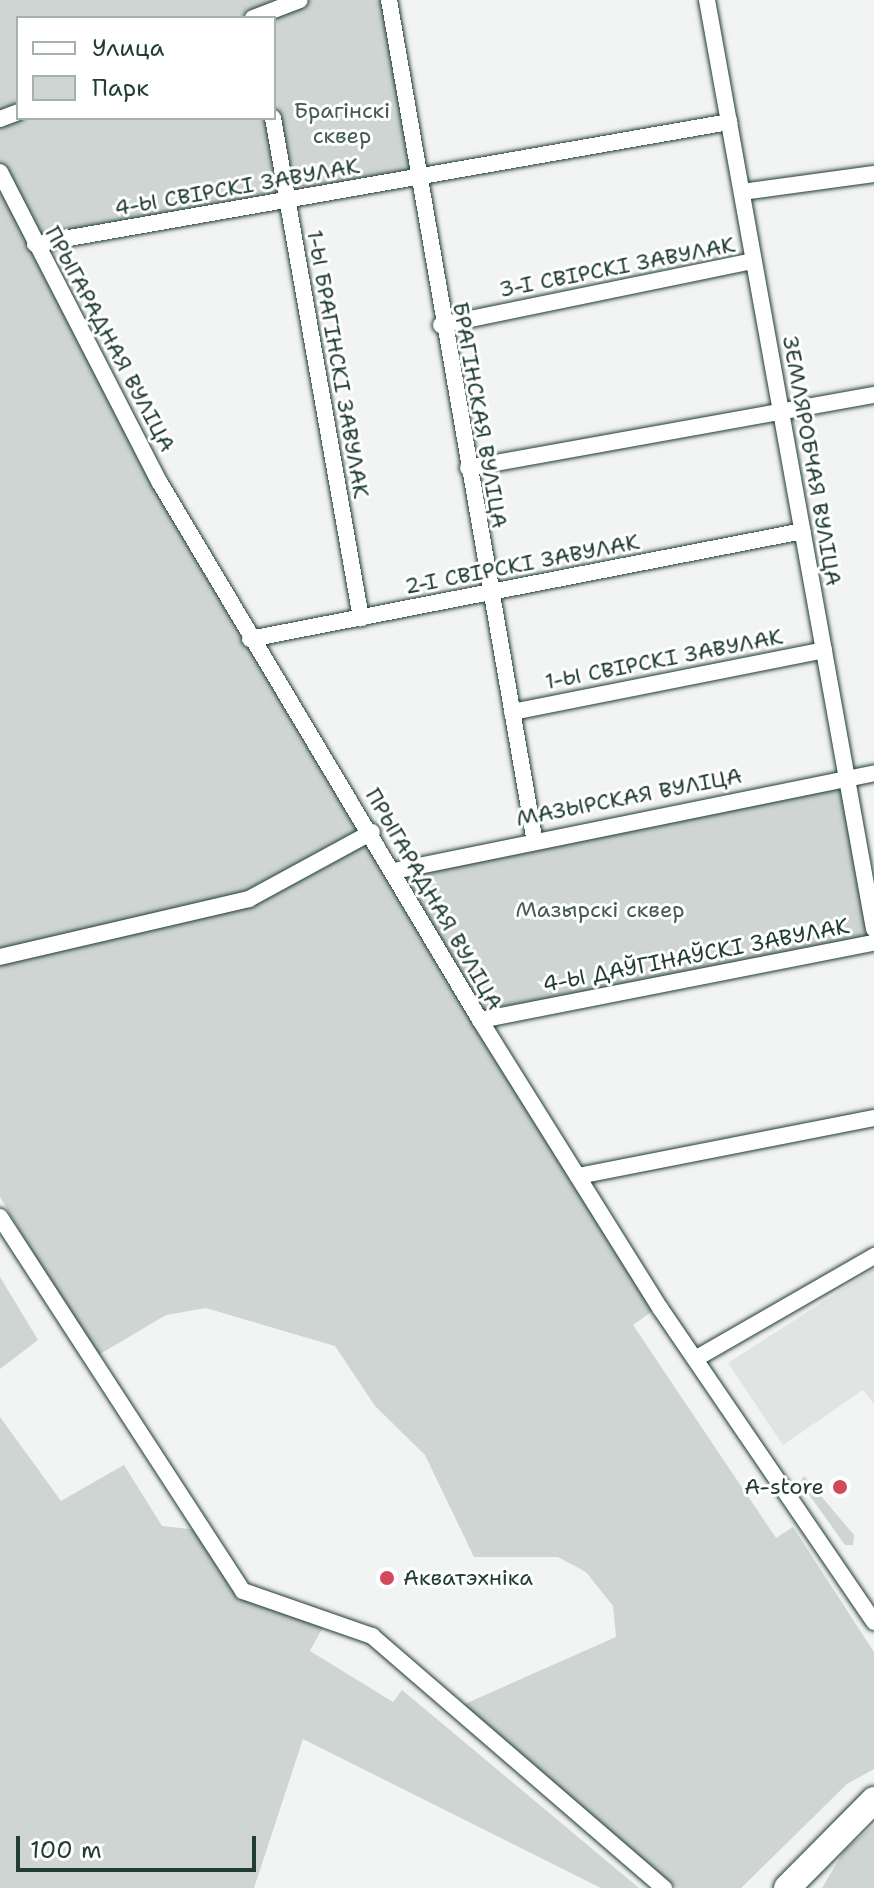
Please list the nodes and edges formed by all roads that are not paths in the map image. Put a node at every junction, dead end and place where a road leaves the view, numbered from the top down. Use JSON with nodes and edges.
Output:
{"nodes":[{"id":1,"x":300,"y":0,"type":"edge"},
{"id":2,"x":389,"y":0,"type":"edge"},
{"id":3,"x":707,"y":0,"type":"edge"},
{"id":4,"x":255,"y":13,"type":"edge"},
{"id":5,"x":273,"y":120,"type":"edge"},
{"id":6,"x":729,"y":122,"type":"junction"},
{"id":7,"x":0,"y":172,"type":"edge"},
{"id":8,"x":874,"y":174,"type":"edge"},
{"id":9,"x":420,"y":179,"type":"junction"},
{"id":10,"x":742,"y":192,"type":"junction"},
{"id":11,"x":287,"y":200,"type":"junction"},
{"id":12,"x":35,"y":244,"type":"junction"},
{"id":13,"x":754,"y":261,"type":"junction"},
{"id":14,"x":441,"y":325,"type":"junction"},
{"id":15,"x":874,"y":395,"type":"edge"},
{"id":16,"x":781,"y":411,"type":"junction"},
{"id":17,"x":468,"y":468,"type":"junction"},
{"id":18,"x":803,"y":531,"type":"junction"},
{"id":19,"x":488,"y":593,"type":"junction"},
{"id":20,"x":361,"y":618,"type":"junction"},
{"id":21,"x":250,"y":639,"type":"junction"},
{"id":22,"x":824,"y":650,"type":"junction"},
{"id":23,"x":512,"y":712,"type":"junction"},
{"id":24,"x":874,"y":773,"type":"edge"},
{"id":25,"x":847,"y":778,"type":"junction"},
{"id":26,"x":372,"y":832,"type":"junction"},
{"id":27,"x":534,"y":837,"type":"junction"},
{"id":28,"x":394,"y":871,"type":"junction"},
{"id":29,"x":874,"y":929,"type":"edge"},
{"id":30,"x":874,"y":943,"type":"edge"},
{"id":31,"x":0,"y":957,"type":"edge"},
{"id":32,"x":480,"y":1020,"type":"junction"},
{"id":33,"x":874,"y":1118,"type":"edge"},
{"id":34,"x":578,"y":1176,"type":"junction"},
{"id":35,"x":0,"y":1217,"type":"edge"},
{"id":36,"x":874,"y":1256,"type":"edge"},
{"id":37,"x":695,"y":1359,"type":"junction"},
{"id":38,"x":874,"y":1622,"type":"edge"},
{"id":39,"x":874,"y":1800,"type":"edge"},
{"id":40,"x":664,"y":1888,"type":"edge"},
{"id":41,"x":787,"y":1888,"type":"edge"}],
"edges":[{"from":1,"to":4,"type":"street"},
{"from":2,"to":9,"type":"street","name":"БРАГІНСКАЯ ВУЛІЦА"},
{"from":3,"to":6,"type":"street","name":"ЗЕМЛЯРОБЧАЯ ВУЛІЦА"},
{"from":5,"to":11,"type":"street","name":"1-Ы БРАГІНСКІ ЗАВУЛАК"},
{"from":6,"to":9,"type":"street","name":"4-Ы СВІРСКІ ЗАВУЛАК"},
{"from":6,"to":10,"type":"street","name":"ЗЕМЛЯРОБЧАЯ ВУЛІЦА"},
{"from":7,"to":12,"type":"street","name":"ПРЫГАРАДНАЯ ВУЛІЦА"},
{"from":8,"to":10,"type":"street"},
{"from":9,"to":11,"type":"street","name":"4-Ы СВІРСКІ ЗАВУЛАК"},
{"from":9,"to":14,"type":"street","name":"БРАГІНСКАЯ ВУЛІЦА"},
{"from":10,"to":13,"type":"street","name":"ЗЕМЛЯРОБЧАЯ ВУЛІЦА"},
{"from":11,"to":12,"type":"street","name":"4-Ы СВІРСКІ ЗАВУЛАК"},
{"from":11,"to":20,"type":"street","name":"1-Ы БРАГІНСКІ ЗАВУЛАК"},
{"from":12,"to":21,"type":"street","name":"ПРЫГАРАДНАЯ ВУЛІЦА"},
{"from":13,"to":14,"type":"street","name":"3-І СВІРСКІ ЗАВУЛАК"},
{"from":13,"to":16,"type":"street","name":"ЗЕМЛЯРОБЧАЯ ВУЛІЦА"},
{"from":14,"to":17,"type":"street","name":"БРАГІНСКАЯ ВУЛІЦА"},
{"from":15,"to":16,"type":"street"},
{"from":16,"to":17,"type":"street"},
{"from":16,"to":18,"type":"street","name":"ЗЕМЛЯРОБЧАЯ ВУЛІЦА"},
{"from":17,"to":19,"type":"street","name":"БРАГІНСКАЯ ВУЛІЦА"},
{"from":18,"to":19,"type":"street","name":"2-І СВІРСКІ ЗАВУЛАК"},
{"from":18,"to":22,"type":"street","name":"ЗЕМЛЯРОБЧАЯ ВУЛІЦА"},
{"from":19,"to":20,"type":"street","name":"2-І СВІРСКІ ЗАВУЛАК"},
{"from":19,"to":23,"type":"street","name":"БРАГІНСКАЯ ВУЛІЦА"},
{"from":20,"to":21,"type":"street","name":"2-І СВІРСКІ ЗАВУЛАК"},
{"from":21,"to":26,"type":"street","name":"ПРЫГАРАДНАЯ ВУЛІЦА"},
{"from":22,"to":23,"type":"street","name":"1-Ы СВІРСКІ ЗАВУЛАК"},
{"from":22,"to":25,"type":"street","name":"ЗЕМЛЯРОБЧАЯ ВУЛІЦА"},
{"from":23,"to":27,"type":"street","name":"БРАГІНСКАЯ ВУЛІЦА"},
{"from":24,"to":25,"type":"street","name":"МАЗЫРСКАЯ ВУЛІЦА"},
{"from":25,"to":27,"type":"street","name":"МАЗЫРСКАЯ ВУЛІЦА"},
{"from":25,"to":29,"type":"street","name":"ЗЕМЛЯРОБЧАЯ ВУЛІЦА"},
{"from":26,"to":28,"type":"street","name":"ПРЫГАРАДНАЯ ВУЛІЦА"},
{"from":26,"to":31,"type":"street"},
{"from":27,"to":28,"type":"street","name":"МАЗЫРСКАЯ ВУЛІЦА"},
{"from":28,"to":32,"type":"street","name":"ПРЫГАРАДНАЯ ВУЛІЦА"},
{"from":30,"to":32,"type":"street","name":"4-Ы ДАЎГІНАЎСКІ ЗАВУЛАК"},
{"from":32,"to":34,"type":"street","name":"ПРЫГАРАДНАЯ ВУЛІЦА"},
{"from":33,"to":34,"type":"street"},
{"from":34,"to":37,"type":"street","name":"ПРЫГАРАДНАЯ ВУЛІЦА"},
{"from":35,"to":40,"type":"street"},
{"from":36,"to":37,"type":"street"},
{"from":37,"to":38,"type":"street","name":"ПРЫГАРАДНАЯ ВУЛІЦА"},
{"from":39,"to":41,"type":"main road"}]}
